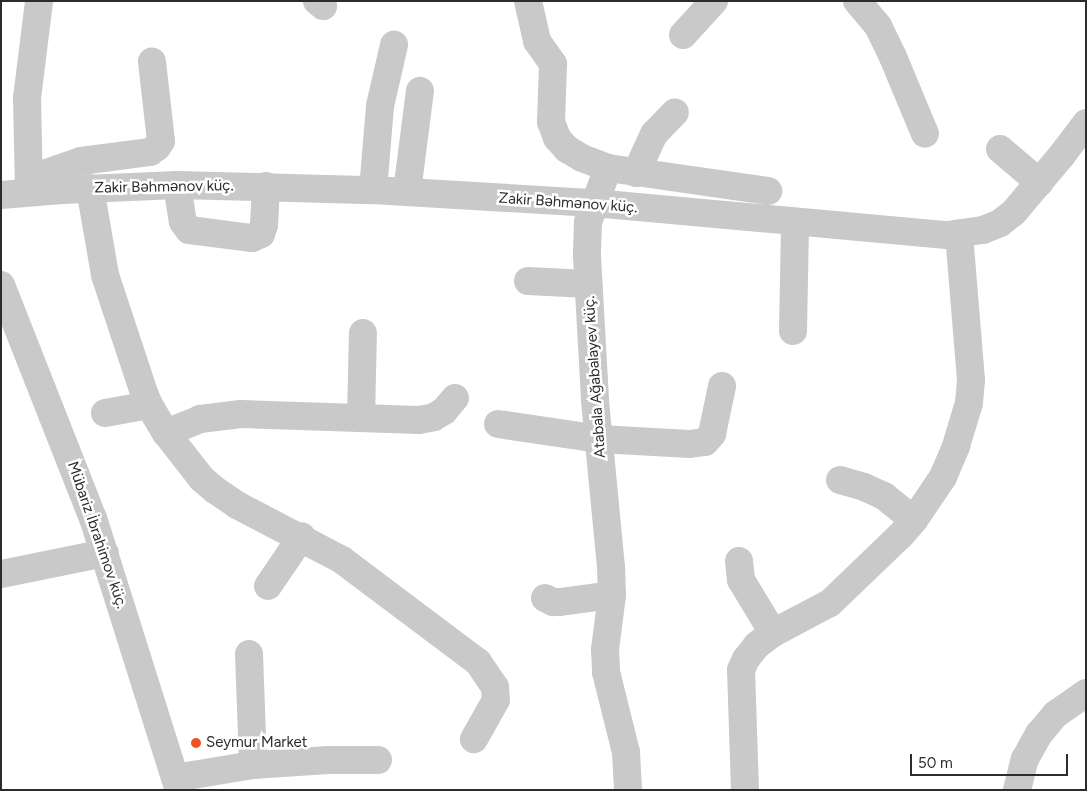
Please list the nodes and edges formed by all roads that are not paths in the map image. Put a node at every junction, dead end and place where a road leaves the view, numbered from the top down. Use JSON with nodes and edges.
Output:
{"nodes":[{"id":1,"x":39,"y":1,"type":"edge"},
{"id":2,"x":528,"y":1,"type":"edge"},
{"id":3,"x":714,"y":1,"type":"edge"},
{"id":4,"x":858,"y":1,"type":"edge"},
{"id":5,"x":683,"y":34,"type":"dead end"},
{"id":6,"x":394,"y":45,"type":"dead end"},
{"id":7,"x":152,"y":62,"type":"dead end"},
{"id":8,"x":420,"y":91,"type":"dead end"},
{"id":9,"x":675,"y":112,"type":"dead end"},
{"id":10,"x":1086,"y":122,"type":"edge"},
{"id":11,"x":925,"y":134,"type":"dead end"},
{"id":12,"x":1000,"y":149,"type":"dead end"},
{"id":13,"x":608,"y":168,"type":"junction"},
{"id":14,"x":636,"y":173,"type":"junction"},
{"id":15,"x":1040,"y":183,"type":"junction"},
{"id":16,"x":29,"y":185,"type":"junction"},
{"id":17,"x":177,"y":185,"type":"junction"},
{"id":18,"x":266,"y":186,"type":"junction"},
{"id":19,"x":90,"y":188,"type":"junction"},
{"id":20,"x":373,"y":190,"type":"junction"},
{"id":21,"x":768,"y":191,"type":"dead end"},
{"id":22,"x":407,"y":192,"type":"junction"},
{"id":23,"x":1,"y":195,"type":"edge"},
{"id":24,"x":594,"y":203,"type":"junction"},
{"id":25,"x":795,"y":223,"type":"junction"},
{"id":26,"x":958,"y":233,"type":"junction"},
{"id":27,"x":528,"y":281,"type":"dead end"},
{"id":28,"x":588,"y":284,"type":"junction"},
{"id":29,"x":1,"y":285,"type":"edge"},
{"id":30,"x":793,"y":331,"type":"dead end"},
{"id":31,"x":363,"y":333,"type":"dead end"},
{"id":32,"x":722,"y":386,"type":"dead end"},
{"id":33,"x":455,"y":398,"type":"dead end"},
{"id":34,"x":149,"y":405,"type":"junction"},
{"id":35,"x":105,"y":413,"type":"dead end"},
{"id":36,"x":361,"y":418,"type":"junction"},
{"id":37,"x":498,"y":424,"type":"dead end"},
{"id":38,"x":166,"y":433,"type":"junction"},
{"id":39,"x":599,"y":439,"type":"junction"},
{"id":40,"x":840,"y":480,"type":"dead end"},
{"id":41,"x":914,"y":520,"type":"junction"},
{"id":42,"x":302,"y":536,"type":"junction"},
{"id":43,"x":105,"y":553,"type":"junction"},
{"id":44,"x":739,"y":561,"type":"dead end"},
{"id":45,"x":1,"y":574,"type":"edge"},
{"id":46,"x":268,"y":586,"type":"dead end"},
{"id":47,"x":612,"y":595,"type":"junction"},
{"id":48,"x":545,"y":598,"type":"dead end"},
{"id":49,"x":772,"y":633,"type":"junction"},
{"id":50,"x":249,"y":654,"type":"dead end"},
{"id":51,"x":1086,"y":693,"type":"edge"},
{"id":52,"x":474,"y":738,"type":"dead end"},
{"id":53,"x":378,"y":760,"type":"dead end"},
{"id":54,"x":253,"y":765,"type":"junction"},
{"id":55,"x":177,"y":784,"type":"edge"},
{"id":56,"x":628,"y":790,"type":"edge"},
{"id":57,"x":745,"y":790,"type":"edge"},
{"id":58,"x":1016,"y":790,"type":"edge"}],
"edges":[{"from":1,"to":16,"type":"street"},
{"from":2,"to":13,"type":"street"},
{"from":3,"to":5,"type":"street"},
{"from":4,"to":11,"type":"street"},
{"from":6,"to":20,"type":"street"},
{"from":7,"to":16,"type":"street"},
{"from":8,"to":22,"type":"street"},
{"from":9,"to":14,"type":"street"},
{"from":10,"to":15,"type":"street","name":"Zakir Bəhmənov küç."},
{"from":12,"to":15,"type":"street"},
{"from":13,"to":14,"type":"street"},
{"from":13,"to":24,"type":"street","name":"Atabala Ağabalayev küç."},
{"from":14,"to":21,"type":"street"},
{"from":15,"to":26,"type":"street","name":"Zakir Bəhmənov küç."},
{"from":16,"to":19,"type":"street","name":"Zakir Bəhmənov küç."},
{"from":16,"to":23,"type":"street","name":"Zakir Bəhmənov küç."},
{"from":17,"to":18,"type":"street","name":"Zakir Bəhmənov küç."},
{"from":17,"to":18,"type":"street"},
{"from":17,"to":19,"type":"street","name":"Zakir Bəhmənov küç."},
{"from":18,"to":20,"type":"street","name":"Zakir Bəhmənov küç."},
{"from":19,"to":34,"type":"street"},
{"from":20,"to":22,"type":"street","name":"Zakir Bəhmənov küç."},
{"from":22,"to":24,"type":"street","name":"Zakir Bəhmənov küç."},
{"from":24,"to":25,"type":"street","name":"Zakir Bəhmənov küç."},
{"from":24,"to":28,"type":"street","name":"Atabala Ağabalayev küç."},
{"from":25,"to":26,"type":"street","name":"Zakir Bəhmənov küç."},
{"from":25,"to":30,"type":"street"},
{"from":26,"to":41,"type":"street"},
{"from":27,"to":28,"type":"street"},
{"from":28,"to":39,"type":"street","name":"Atabala Ağabalayev küç."},
{"from":29,"to":43,"type":"street","name":"Mübariz İbrahimov küç."},
{"from":31,"to":36,"type":"street"},
{"from":32,"to":39,"type":"street"},
{"from":33,"to":36,"type":"street"},
{"from":34,"to":35,"type":"street"},
{"from":34,"to":38,"type":"street"},
{"from":36,"to":38,"type":"street"},
{"from":37,"to":39,"type":"street"},
{"from":38,"to":42,"type":"street"},
{"from":39,"to":47,"type":"street","name":"Atabala Ağabalayev küç."},
{"from":40,"to":41,"type":"street"},
{"from":41,"to":49,"type":"street"},
{"from":42,"to":46,"type":"street"},
{"from":42,"to":52,"type":"street"},
{"from":43,"to":45,"type":"street"},
{"from":43,"to":55,"type":"street","name":"Mübariz İbrahimov küç."},
{"from":44,"to":49,"type":"street"},
{"from":47,"to":48,"type":"street"},
{"from":47,"to":56,"type":"street","name":"Atabala Ağabalayev küç."},
{"from":49,"to":57,"type":"street"},
{"from":50,"to":54,"type":"street"},
{"from":51,"to":58,"type":"street"},
{"from":53,"to":54,"type":"street"},
{"from":54,"to":55,"type":"street"}]}
